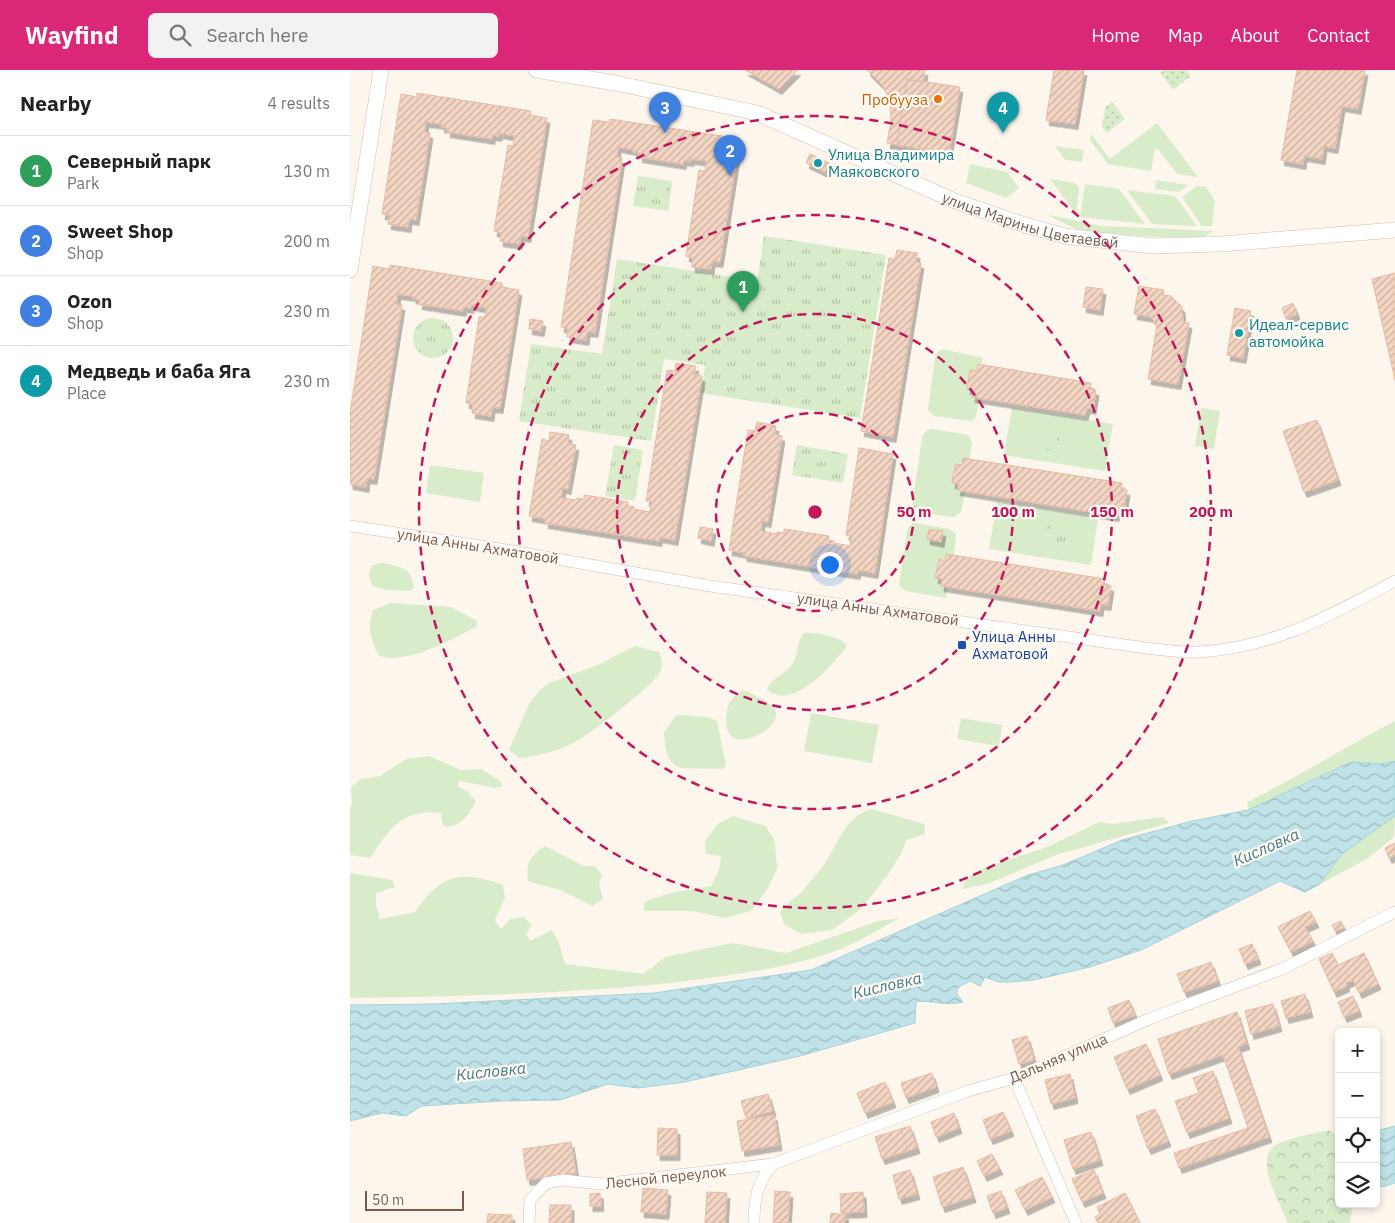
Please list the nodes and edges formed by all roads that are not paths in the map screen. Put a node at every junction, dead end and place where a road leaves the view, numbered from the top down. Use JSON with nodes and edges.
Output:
{"nodes":[{"id":1,"x":382,"y":70,"type":"edge"},
{"id":2,"x":536,"y":70,"type":"edge"},
{"id":3,"x":1395,"y":230,"type":"edge"},
{"id":4,"x":350,"y":270,"type":"edge"},
{"id":5,"x":350,"y":526,"type":"edge"},
{"id":6,"x":1395,"y":581,"type":"edge"},
{"id":7,"x":1395,"y":912,"type":"edge"},
{"id":8,"x":1014,"y":1078,"type":"junction"},
{"id":9,"x":772,"y":1164,"type":"junction"},
{"id":10,"x":529,"y":1223,"type":"edge"},
{"id":11,"x":754,"y":1223,"type":"edge"},
{"id":12,"x":1076,"y":1223,"type":"edge"}],
"edges":[{"from":1,"to":4,"type":"street"},
{"from":2,"to":3,"type":"street","name":"улица Марины Цветаевой"},
{"from":5,"to":6,"type":"street","name":"улица Анны Ахматовой"},
{"from":7,"to":8,"type":"street","name":"Дальняя улица"},
{"from":8,"to":9,"type":"street","name":"Дальняя улица"},
{"from":8,"to":12,"type":"street"},
{"from":9,"to":10,"type":"street","name":"Лесной переулок"},
{"from":9,"to":11,"type":"street"}]}
